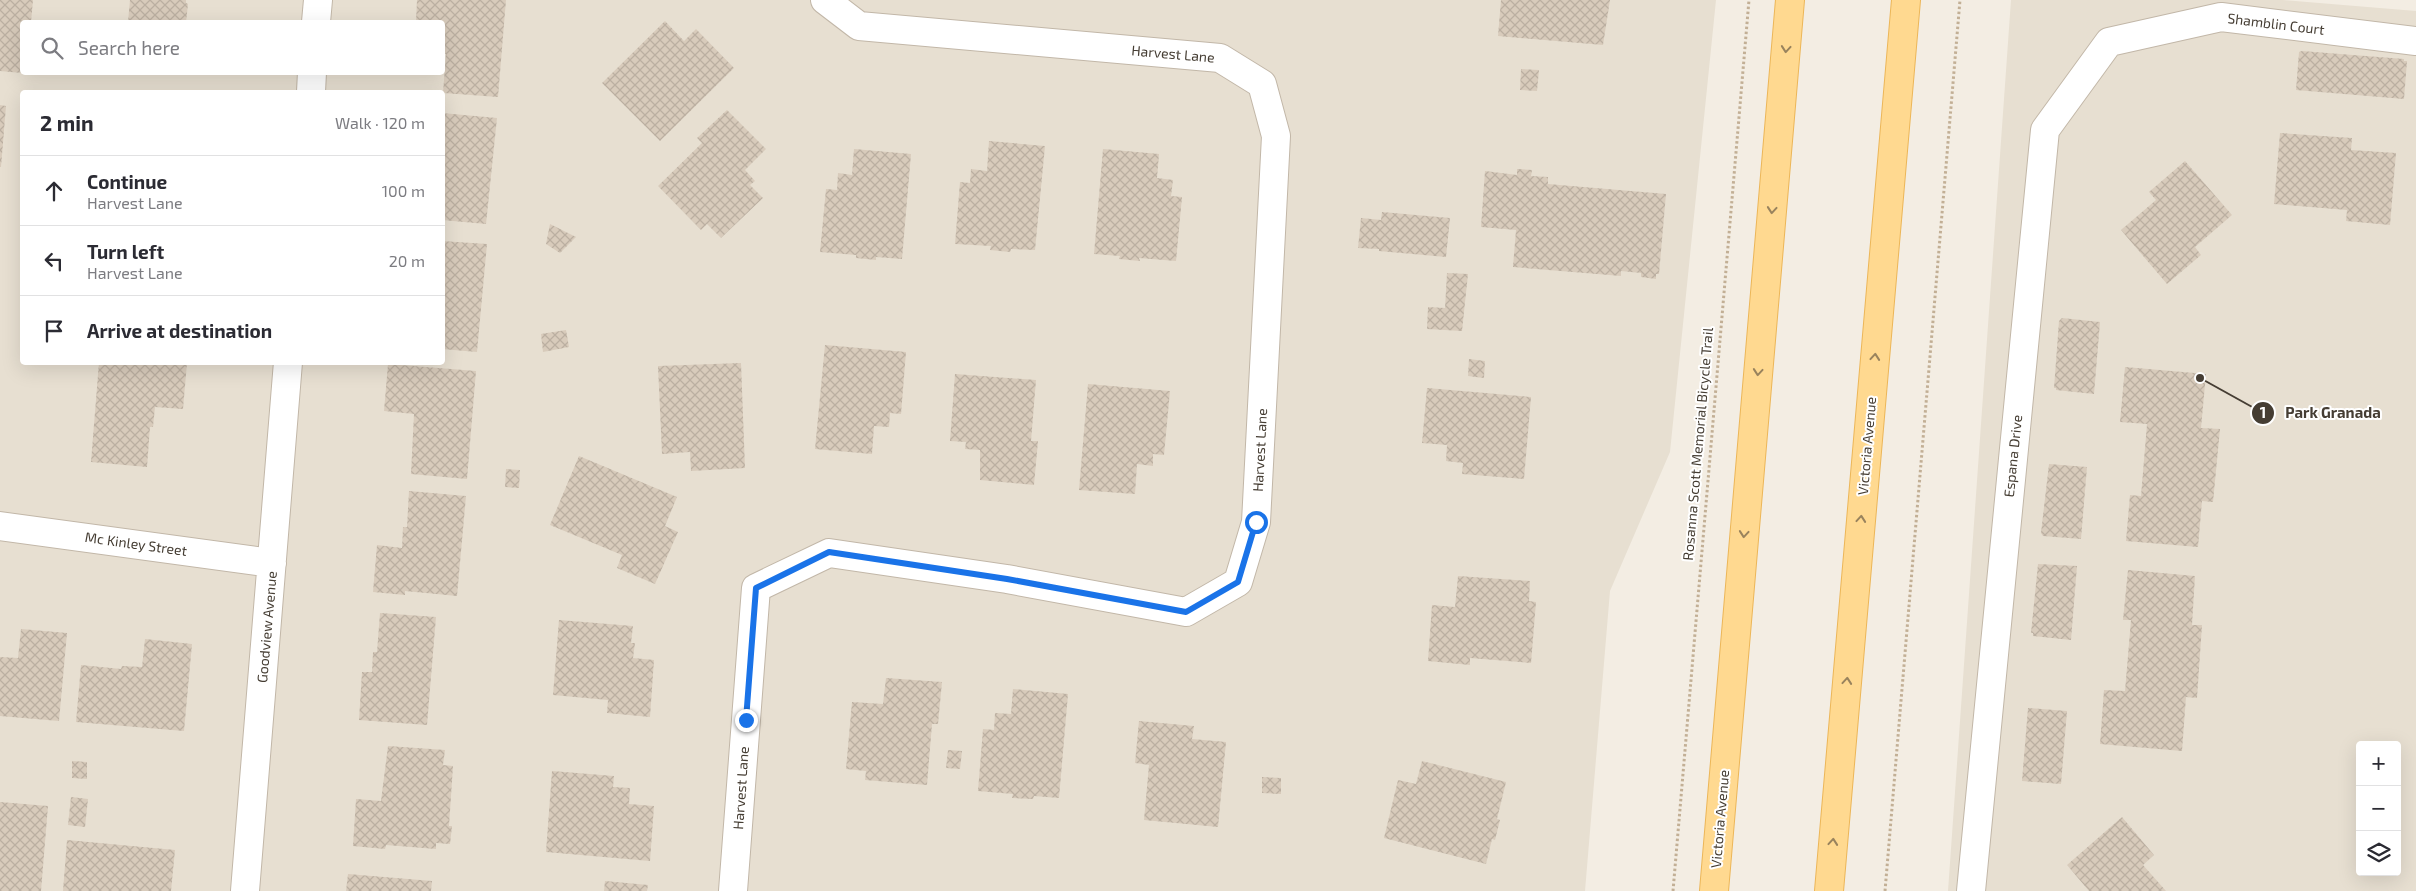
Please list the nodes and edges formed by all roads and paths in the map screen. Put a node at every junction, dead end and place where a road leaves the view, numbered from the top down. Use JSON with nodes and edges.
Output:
{"nodes":[{"id":1,"x":318,"y":0,"type":"edge"},
{"id":2,"x":825,"y":0,"type":"edge"},
{"id":3,"x":1749,"y":0,"type":"edge"},
{"id":4,"x":1790,"y":0,"type":"edge"},
{"id":5,"x":1906,"y":0,"type":"edge"},
{"id":6,"x":1960,"y":0,"type":"edge"},
{"id":7,"x":316,"y":20,"type":"edge"},
{"id":8,"x":2416,"y":41,"type":"edge"},
{"id":9,"x":2109,"y":42,"type":"joint"},
{"id":10,"x":312,"y":75,"type":"edge"},
{"id":11,"x":311,"y":90,"type":"edge"},
{"id":12,"x":288,"y":365,"type":"edge"},
{"id":13,"x":0,"y":526,"type":"edge"},
{"id":14,"x":272,"y":562,"type":"junction"},
{"id":15,"x":245,"y":891,"type":"edge"},
{"id":16,"x":733,"y":891,"type":"edge"},
{"id":17,"x":1673,"y":891,"type":"edge"},
{"id":18,"x":1714,"y":891,"type":"edge"},
{"id":19,"x":1829,"y":891,"type":"edge"},
{"id":20,"x":1885,"y":891,"type":"edge"},
{"id":21,"x":1971,"y":891,"type":"edge"}],
"edges":[{"from":1,"to":7,"type":"street"},
{"from":2,"to":16,"type":"street","name":"Harvest Lane"},
{"from":3,"to":17,"type":"path","name":"Rosanna Scott Memorial Bicycle Trail"},
{"from":4,"to":18,"type":"main road","name":"Victoria Avenue","one_way":true},
{"from":19,"to":5,"type":"main road","name":"Victoria Avenue","one_way":true},
{"from":6,"to":20,"type":"path"},
{"from":8,"to":9,"type":"street","name":"Shamblin Court"},
{"from":9,"to":21,"type":"street","name":"Espana Drive"},
{"from":10,"to":11,"type":"street"},
{"from":12,"to":14,"type":"street","name":"Goodview Avenue"},
{"from":13,"to":14,"type":"street","name":"Mc Kinley Street"},
{"from":14,"to":15,"type":"street","name":"Goodview Avenue"}]}
